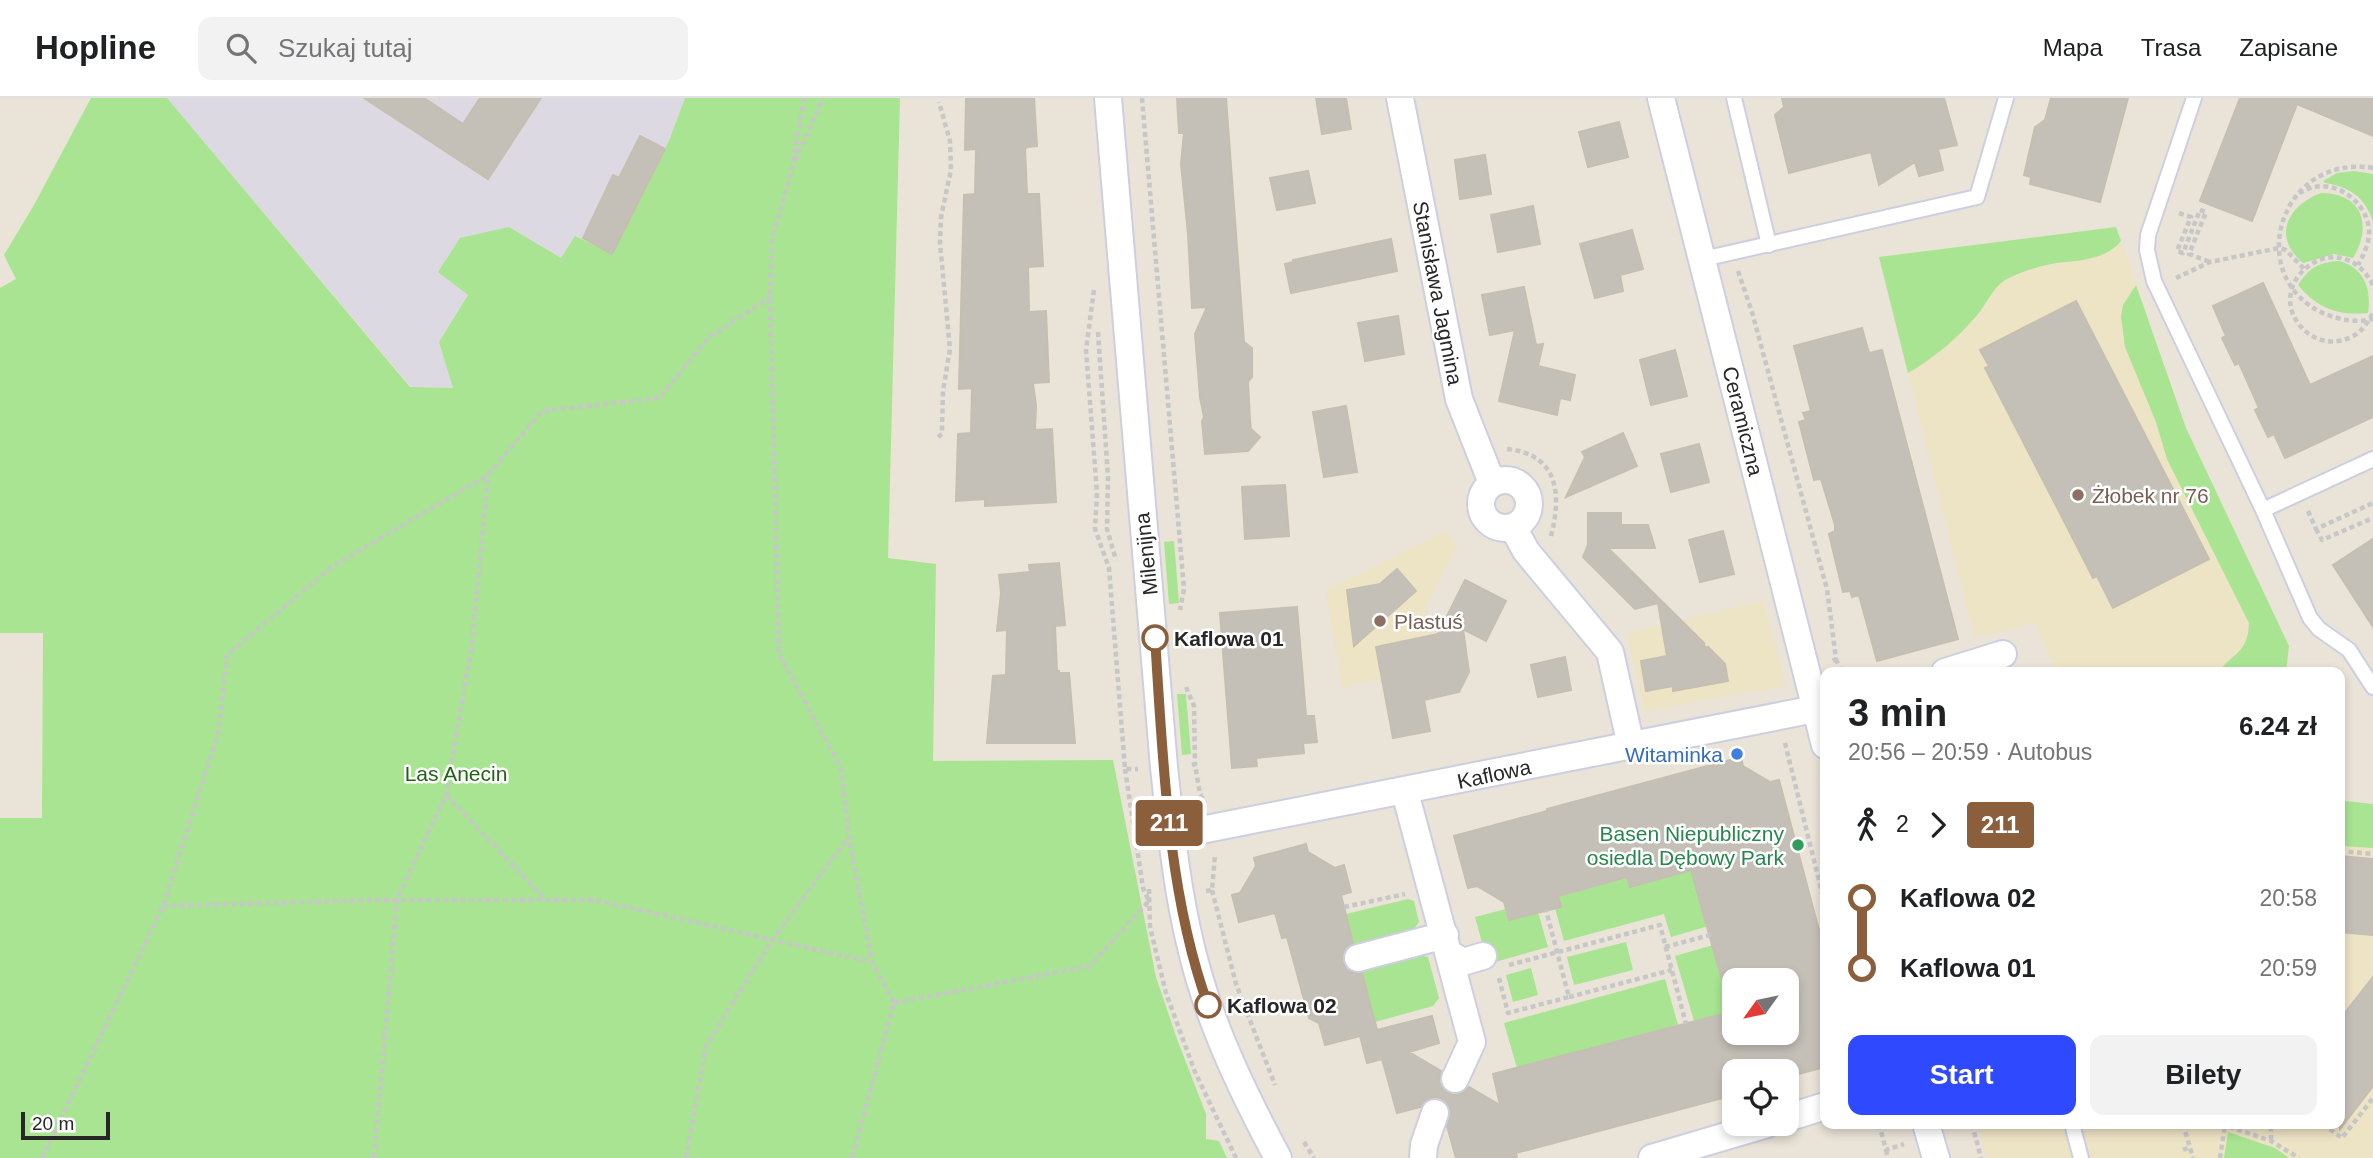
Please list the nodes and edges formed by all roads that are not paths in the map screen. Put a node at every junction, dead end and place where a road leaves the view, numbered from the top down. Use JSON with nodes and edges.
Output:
{"nodes":[{"id":1,"x":1108,"y":98,"type":"edge"},
{"id":2,"x":1400,"y":98,"type":"edge"},
{"id":3,"x":1661,"y":98,"type":"edge"},
{"id":4,"x":1734,"y":98,"type":"edge"},
{"id":5,"x":2006,"y":98,"type":"edge"},
{"id":6,"x":2194,"y":98,"type":"edge"},
{"id":7,"x":1769,"y":245,"type":"junction"},
{"id":8,"x":1703,"y":259,"type":"junction"},
{"id":9,"x":2373,"y":460,"type":"edge"},
{"id":10,"x":2263,"y":510,"type":"junction"},
{"id":11,"x":2003,"y":654,"type":"dead end"},
{"id":12,"x":1961,"y":667,"type":"edge"},
{"id":13,"x":2373,"y":687,"type":"edge"},
{"id":14,"x":1820,"y":706,"type":"edge"},
{"id":15,"x":1820,"y":708,"type":"edge"},
{"id":16,"x":1631,"y":746,"type":"junction"},
{"id":17,"x":1405,"y":792,"type":"junction"},
{"id":18,"x":1171,"y":836,"type":"junction"},
{"id":19,"x":1448,"y":944,"type":"junction"},
{"id":20,"x":1483,"y":956,"type":"dead end"},
{"id":21,"x":1358,"y":958,"type":"dead end"},
{"id":22,"x":1455,"y":1079,"type":"dead end"},
{"id":23,"x":1820,"y":1108,"type":"edge"},
{"id":24,"x":1435,"y":1113,"type":"dead end"},
{"id":25,"x":1799,"y":1114,"type":"edge"},
{"id":26,"x":1928,"y":1129,"type":"edge"},
{"id":27,"x":2073,"y":1129,"type":"edge"},
{"id":28,"x":1726,"y":1136,"type":"edge"},
{"id":29,"x":1278,"y":1158,"type":"edge"},
{"id":30,"x":1423,"y":1158,"type":"edge"},
{"id":31,"x":1652,"y":1158,"type":"edge"},
{"id":32,"x":1936,"y":1158,"type":"edge"},
{"id":33,"x":2081,"y":1158,"type":"edge"}],
"edges":[{"from":1,"to":18,"type":"street","name":"Milenijna"},
{"from":2,"to":16,"type":"street","name":"Stanisława Jagmina"},
{"from":3,"to":8,"type":"street","name":"Ceramiczna"},
{"from":4,"to":7,"type":"lane"},
{"from":5,"to":7,"type":"lane"},
{"from":6,"to":10,"type":"lane"},
{"from":7,"to":8,"type":"lane"},
{"from":8,"to":14,"type":"street","name":"Ceramiczna"},
{"from":9,"to":10,"type":"lane"},
{"from":10,"to":13,"type":"lane"},
{"from":11,"to":12,"type":"street"},
{"from":15,"to":16,"type":"street","name":"Kaflowa"},
{"from":16,"to":17,"type":"street","name":"Kaflowa"},
{"from":17,"to":18,"type":"street","name":"Kaflowa"},
{"from":17,"to":19,"type":"street"},
{"from":18,"to":29,"type":"street","name":"Milenijna"},
{"from":19,"to":20,"type":"street"},
{"from":19,"to":21,"type":"street"},
{"from":19,"to":22,"type":"street"},
{"from":23,"to":25,"type":"street"},
{"from":24,"to":30,"type":"street"},
{"from":26,"to":32,"type":"street"},
{"from":27,"to":33,"type":"lane"},
{"from":28,"to":31,"type":"street"}]}
